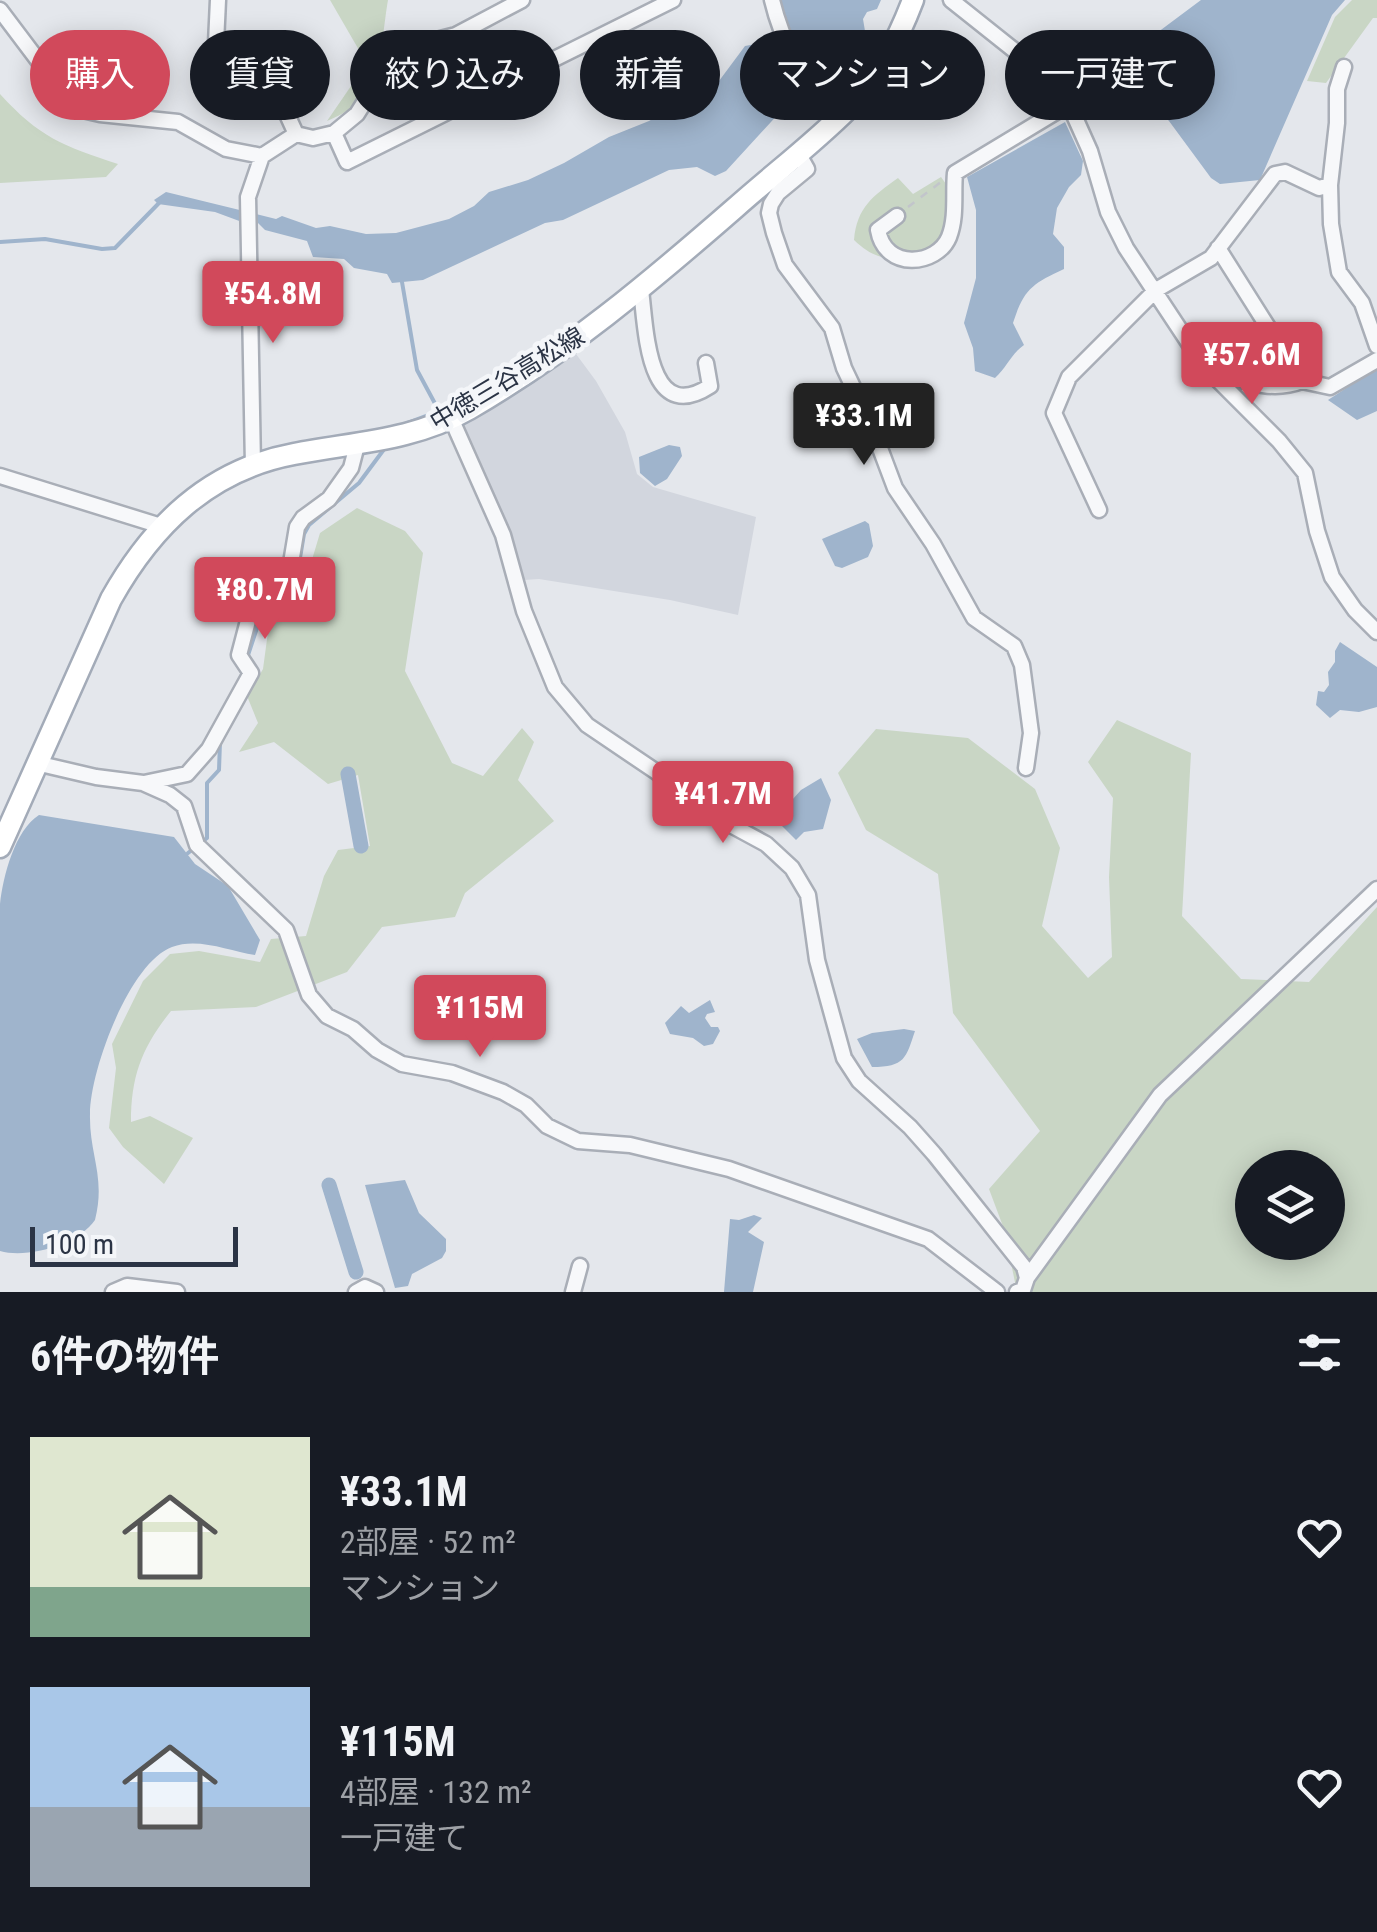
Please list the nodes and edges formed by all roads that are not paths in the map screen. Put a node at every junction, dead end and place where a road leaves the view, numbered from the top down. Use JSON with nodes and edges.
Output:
{"nodes":[{"id":1,"x":218,"y":0,"type":"edge"},
{"id":2,"x":522,"y":0,"type":"edge"},
{"id":3,"x":673,"y":0,"type":"edge"},
{"id":4,"x":772,"y":0,"type":"edge"},
{"id":5,"x":913,"y":0,"type":"edge"},
{"id":6,"x":952,"y":0,"type":"edge"},
{"id":7,"x":0,"y":10,"type":"edge"},
{"id":8,"x":1005,"y":42,"type":"edge"},
{"id":9,"x":1344,"y":67,"type":"dead end"},
{"id":10,"x":1043,"y":120,"type":"edge"},
{"id":11,"x":1077,"y":120,"type":"edge"},
{"id":12,"x":834,"y":123,"type":"junction"},
{"id":13,"x":334,"y":133,"type":"junction"},
{"id":14,"x":296,"y":134,"type":"junction"},
{"id":15,"x":798,"y":153,"type":"junction"},
{"id":16,"x":262,"y":156,"type":"junction"},
{"id":17,"x":1330,"y":185,"type":"junction"},
{"id":18,"x":897,"y":216,"type":"road end"},
{"id":19,"x":1218,"y":248,"type":"junction"},
{"id":20,"x":641,"y":290,"type":"junction"},
{"id":21,"x":1156,"y":290,"type":"junction"},
{"id":22,"x":1377,"y":346,"type":"edge"},
{"id":23,"x":1377,"y":360,"type":"edge"},
{"id":24,"x":706,"y":363,"type":"dead end"},
{"id":25,"x":1204,"y":366,"type":"junction"},
{"id":26,"x":1302,"y":381,"type":"junction"},
{"id":27,"x":451,"y":418,"type":"junction"},
{"id":28,"x":357,"y":445,"type":"junction"},
{"id":29,"x":253,"y":466,"type":"junction"},
{"id":30,"x":0,"y":476,"type":"edge"},
{"id":31,"x":1099,"y":510,"type":"dead end"},
{"id":32,"x":161,"y":526,"type":"junction"},
{"id":33,"x":1377,"y":632,"type":"edge"},
{"id":34,"x":36,"y":763,"type":"junction"},
{"id":35,"x":1026,"y":768,"type":"dead end"},
{"id":36,"x":143,"y":783,"type":"junction"},
{"id":37,"x":0,"y":847,"type":"edge"},
{"id":38,"x":1377,"y":890,"type":"edge"},
{"id":39,"x":580,"y":1266,"type":"dead end"},
{"id":40,"x":1027,"y":1278,"type":"junction"},
{"id":41,"x":113,"y":1292,"type":"edge"},
{"id":42,"x":177,"y":1292,"type":"edge"},
{"id":43,"x":356,"y":1292,"type":"edge"},
{"id":44,"x":376,"y":1292,"type":"edge"},
{"id":45,"x":574,"y":1292,"type":"edge"},
{"id":46,"x":997,"y":1292,"type":"edge"},
{"id":47,"x":1018,"y":1292,"type":"edge"}],
"edges":[{"from":1,"to":14,"type":"street"},
{"from":2,"to":13,"type":"street"},
{"from":3,"to":13,"type":"street"},
{"from":4,"to":12,"type":"street"},
{"from":5,"to":12,"type":"main road","name":"中徳三谷高松線"},
{"from":6,"to":8,"type":"street"},
{"from":7,"to":16,"type":"street"},
{"from":9,"to":17,"type":"street"},
{"from":10,"to":18,"type":"street"},
{"from":11,"to":21,"type":"street"},
{"from":12,"to":15,"type":"main road","name":"中徳三谷高松線"},
{"from":13,"to":14,"type":"street"},
{"from":14,"to":16,"type":"street"},
{"from":15,"to":20,"type":"main road","name":"中徳三谷高松線"},
{"from":15,"to":35,"type":"street"},
{"from":16,"to":29,"type":"street"},
{"from":17,"to":19,"type":"street"},
{"from":17,"to":22,"type":"street"},
{"from":19,"to":21,"type":"street"},
{"from":19,"to":26,"type":"street"},
{"from":20,"to":24,"type":"street"},
{"from":20,"to":27,"type":"main road","name":"中徳三谷高松線"},
{"from":21,"to":25,"type":"street"},
{"from":21,"to":31,"type":"street"},
{"from":23,"to":26,"type":"street"},
{"from":25,"to":26,"type":"street"},
{"from":25,"to":33,"type":"street"},
{"from":27,"to":28,"type":"main road","name":"中徳三谷高松線"},
{"from":27,"to":40,"type":"street"},
{"from":28,"to":29,"type":"main road","name":"中徳三谷高松線"},
{"from":28,"to":36,"type":"street"},
{"from":29,"to":32,"type":"main road","name":"中徳三谷高松線"},
{"from":30,"to":32,"type":"street"},
{"from":32,"to":34,"type":"main road","name":"中徳三谷高松線"},
{"from":34,"to":36,"type":"street"},
{"from":34,"to":37,"type":"main road","name":"中徳三谷高松線"},
{"from":36,"to":46,"type":"street"},
{"from":38,"to":40,"type":"street"},
{"from":39,"to":45,"type":"street"},
{"from":40,"to":47,"type":"street"},
{"from":41,"to":42,"type":"street"},
{"from":43,"to":44,"type":"street"}]}
